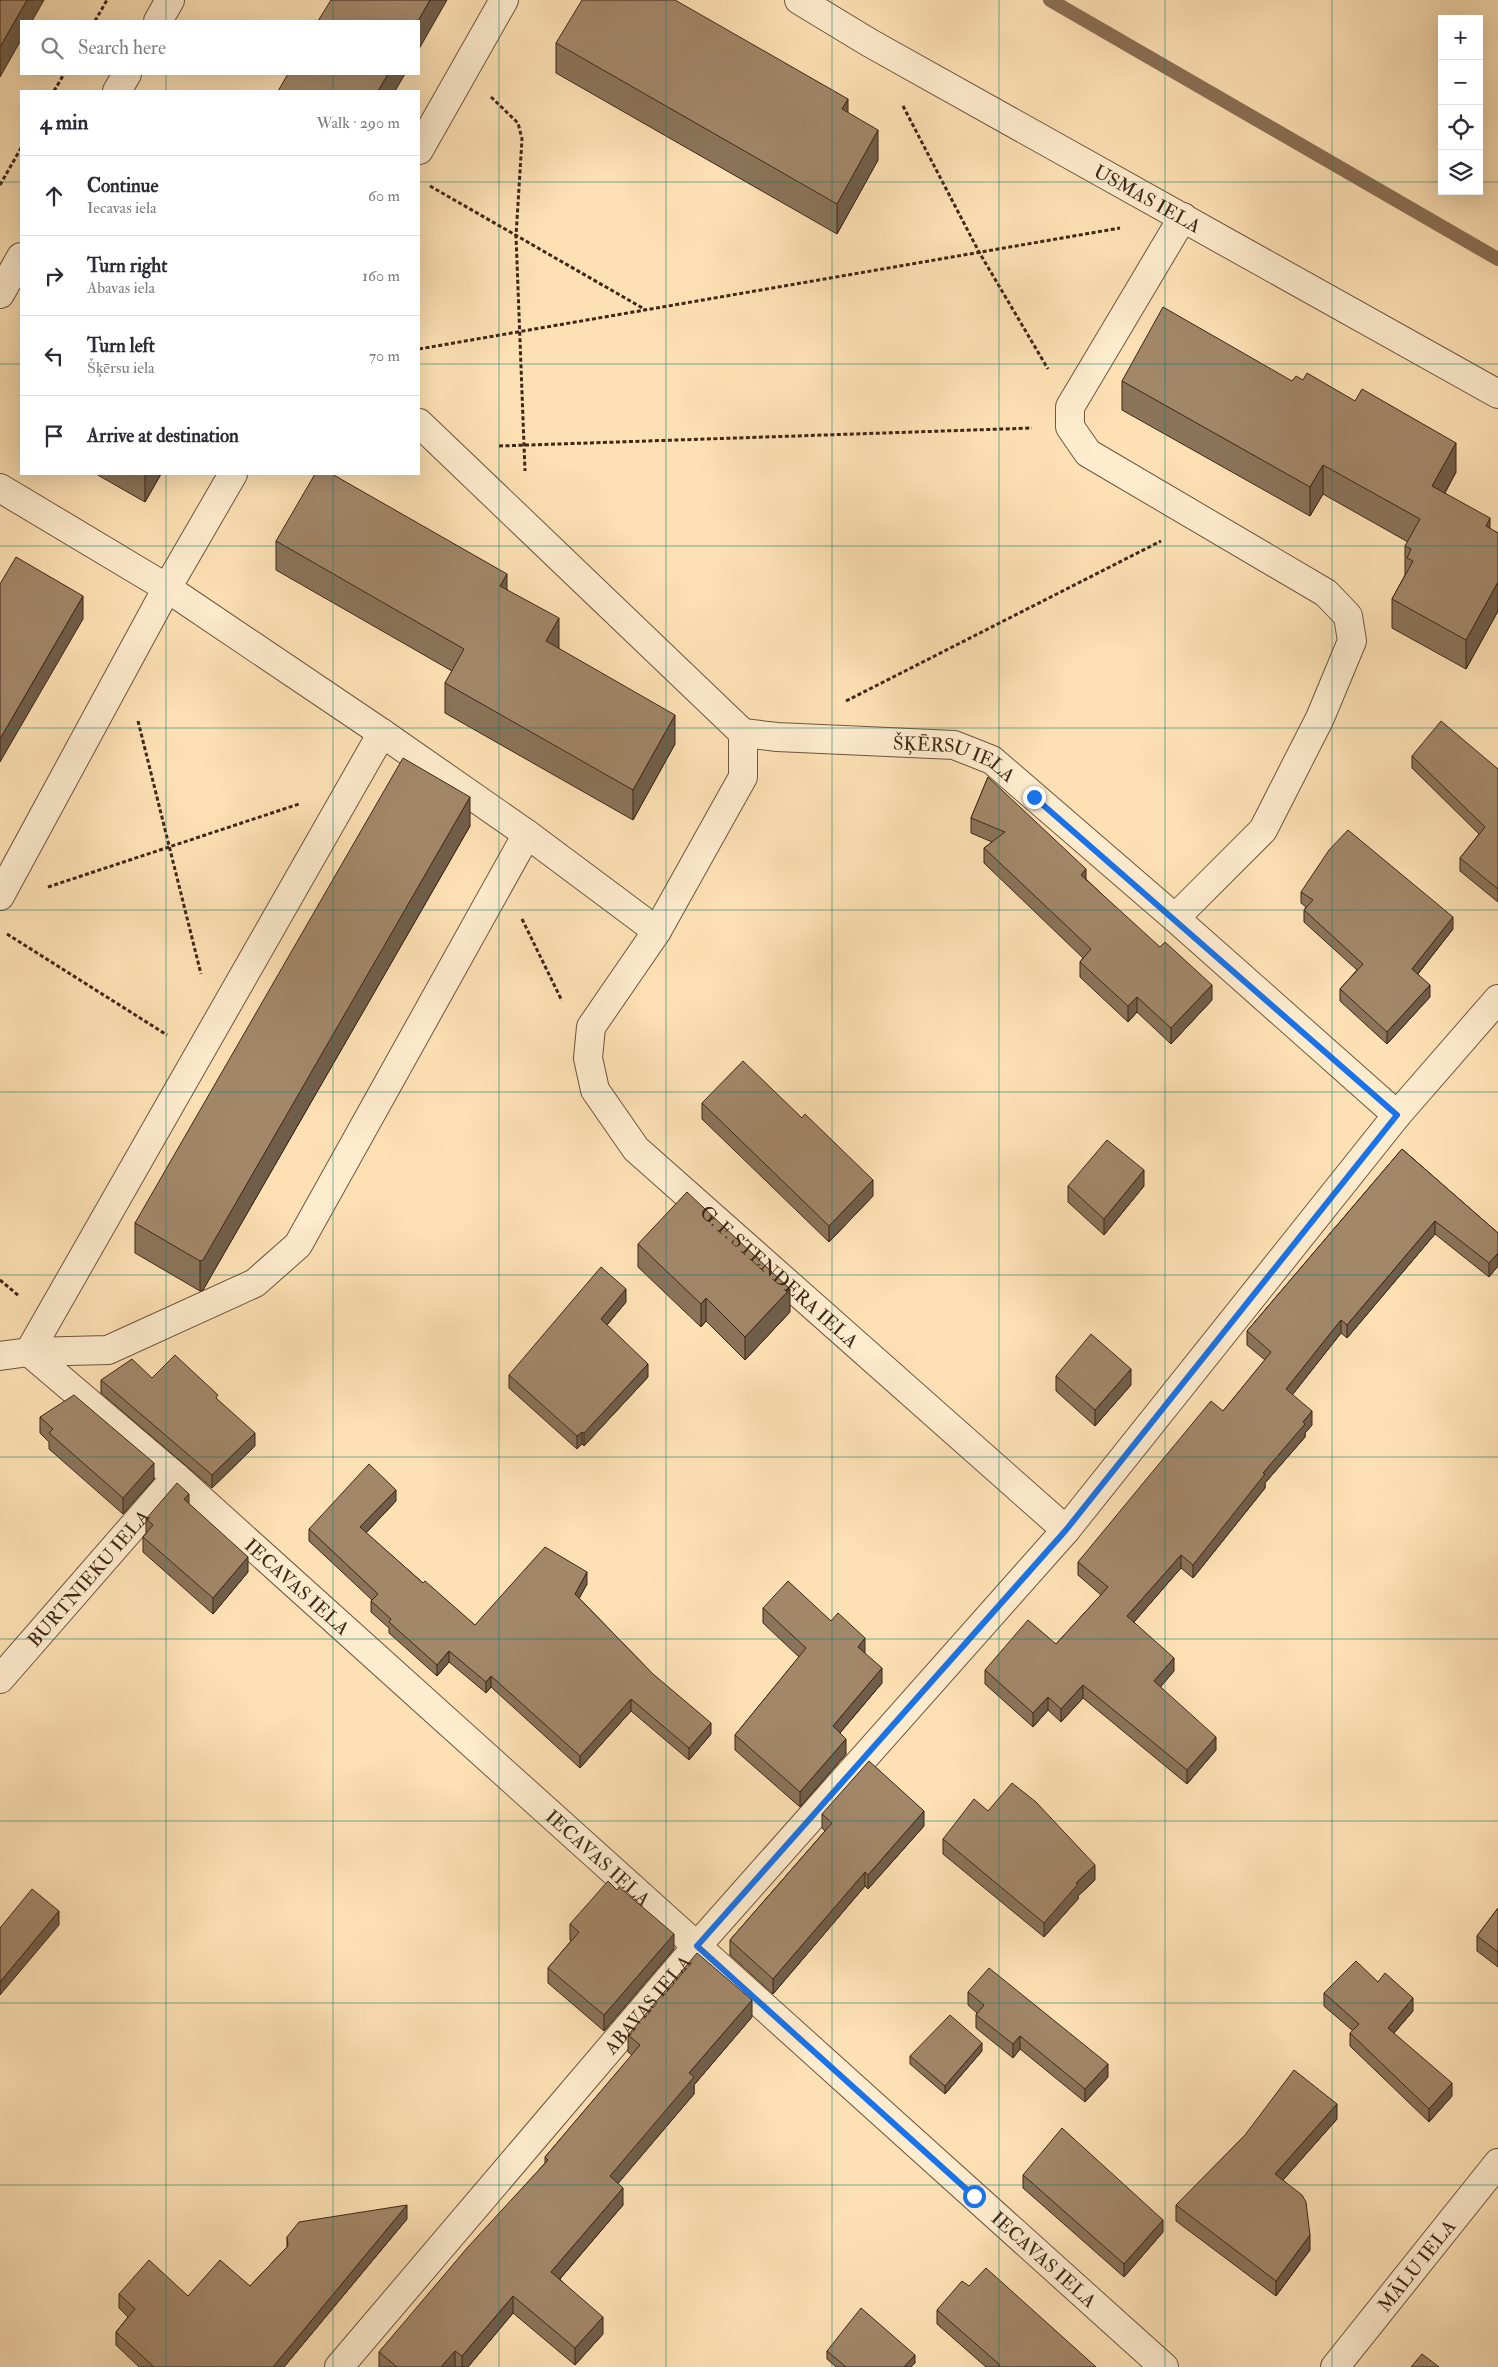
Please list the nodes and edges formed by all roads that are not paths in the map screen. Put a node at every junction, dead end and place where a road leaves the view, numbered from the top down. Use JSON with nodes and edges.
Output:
{"nodes":[{"id":1,"x":170,"y":0,"type":"edge"},
{"id":2,"x":504,"y":0,"type":"edge"},
{"id":3,"x":799,"y":0,"type":"edge"},
{"id":4,"x":159,"y":20,"type":"edge"},
{"id":5,"x":126,"y":75,"type":"edge"},
{"id":6,"x":118,"y":90,"type":"edge"},
{"id":7,"x":420,"y":148,"type":"edge"},
{"id":8,"x":1183,"y":217,"type":"junction"},
{"id":9,"x":20,"y":259,"type":"edge"},
{"id":10,"x":0,"y":294,"type":"edge"},
{"id":11,"x":1498,"y":394,"type":"edge"},
{"id":12,"x":420,"y":424,"type":"edge"},
{"id":13,"x":232,"y":475,"type":"edge"},
{"id":14,"x":0,"y":488,"type":"edge"},
{"id":15,"x":167,"y":588,"type":"junction"},
{"id":16,"x":382,"y":733,"type":"junction"},
{"id":17,"x":743,"y":733,"type":"junction"},
{"id":18,"x":527,"y":834,"type":"junction"},
{"id":19,"x":0,"y":896,"type":"edge"},
{"id":20,"x":1175,"y":918,"type":"junction"},
{"id":21,"x":657,"y":931,"type":"junction"},
{"id":22,"x":1498,"y":999,"type":"edge"},
{"id":23,"x":1397,"y":1115,"type":"junction"},
{"id":24,"x":29,"y":1352,"type":"junction"},
{"id":25,"x":0,"y":1356,"type":"edge"},
{"id":26,"x":176,"y":1477,"type":"junction"},
{"id":27,"x":1066,"y":1530,"type":"junction"},
{"id":28,"x":0,"y":1679,"type":"edge"},
{"id":29,"x":697,"y":1946,"type":"junction"},
{"id":30,"x":1498,"y":2163,"type":"edge"},
{"id":31,"x":339,"y":2367,"type":"edge"},
{"id":32,"x":1164,"y":2367,"type":"edge"},
{"id":33,"x":1335,"y":2367,"type":"edge"}],
"edges":[{"from":1,"to":4,"type":"street"},
{"from":2,"to":7,"type":"street"},
{"from":3,"to":8,"type":"street","name":"USMAS IELA"},
{"from":5,"to":6,"type":"street"},
{"from":8,"to":11,"type":"street","name":"USMAS IELA"},
{"from":8,"to":20,"type":"street"},
{"from":9,"to":10,"type":"street"},
{"from":12,"to":17,"type":"street"},
{"from":13,"to":15,"type":"street"},
{"from":14,"to":15,"type":"street"},
{"from":15,"to":16,"type":"street"},
{"from":15,"to":19,"type":"street"},
{"from":16,"to":18,"type":"street"},
{"from":16,"to":24,"type":"street"},
{"from":17,"to":20,"type":"street","name":"ŠĶĒRSU IELA"},
{"from":17,"to":21,"type":"street","name":"G. F. STENDERA IELA"},
{"from":18,"to":21,"type":"street"},
{"from":18,"to":24,"type":"street"},
{"from":20,"to":23,"type":"street","name":"ŠĶĒRSU IELA"},
{"from":21,"to":27,"type":"street","name":"G. F. STENDERA IELA"},
{"from":22,"to":23,"type":"street","name":"ABAVAS IELA"},
{"from":23,"to":27,"type":"street","name":"ABAVAS IELA"},
{"from":24,"to":25,"type":"street"},
{"from":24,"to":26,"type":"street","name":"IECAVAS IELA"},
{"from":26,"to":28,"type":"street","name":"BURTNIEKU IELA"},
{"from":26,"to":29,"type":"street","name":"IECAVAS IELA"},
{"from":27,"to":29,"type":"street","name":"ABAVAS IELA"},
{"from":29,"to":31,"type":"street","name":"ABAVAS IELA"},
{"from":29,"to":32,"type":"street","name":"IECAVAS IELA"},
{"from":30,"to":33,"type":"street","name":"MĀLU IELA"}]}
